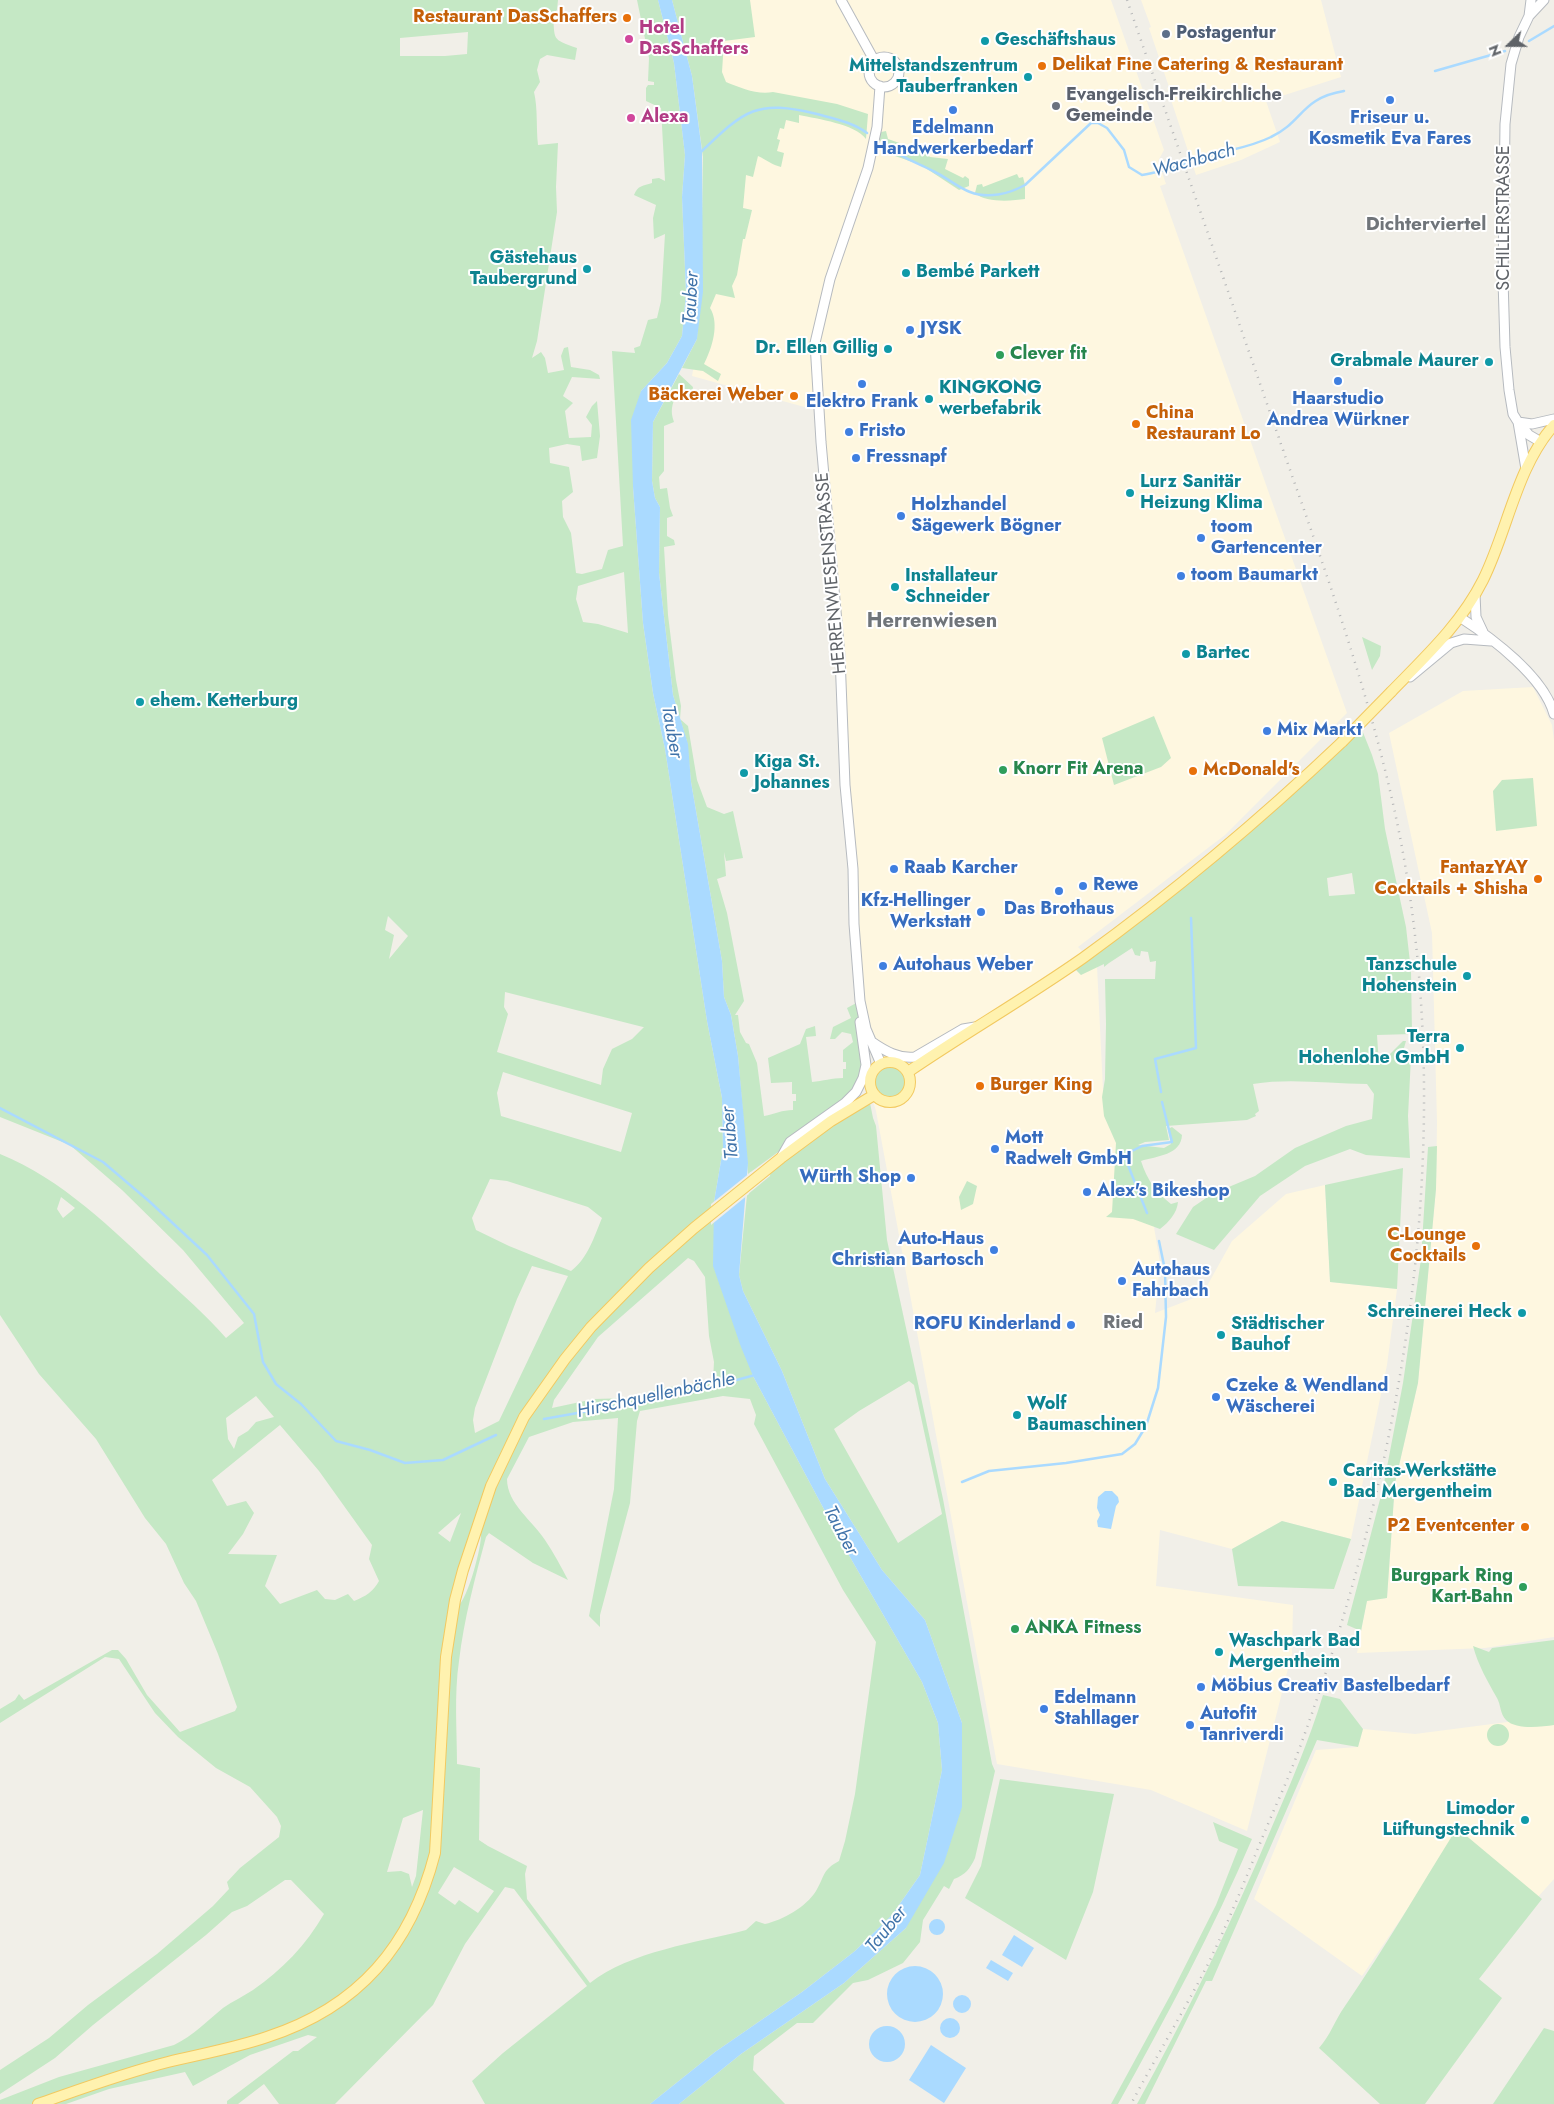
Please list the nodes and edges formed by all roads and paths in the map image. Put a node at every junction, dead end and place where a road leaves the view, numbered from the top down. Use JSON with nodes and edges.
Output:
{"nodes":[{"id":1,"x":841,"y":0,"type":"edge"},
{"id":2,"x":1531,"y":0,"type":"edge"},
{"id":3,"x":1544,"y":0,"type":"edge"},
{"id":4,"x":1529,"y":16,"type":"junction"},
{"id":5,"x":874,"y":60,"type":"junction"},
{"id":6,"x":880,"y":86,"type":"junction"},
{"id":7,"x":1554,"y":419,"type":"edge"},
{"id":8,"x":1518,"y":422,"type":"junction"},
{"id":9,"x":1554,"y":425,"type":"edge"},
{"id":10,"x":1541,"y":442,"type":"junction"},
{"id":11,"x":1526,"y":469,"type":"junction"},
{"id":12,"x":1475,"y":594,"type":"junction"},
{"id":13,"x":1461,"y":618,"type":"junction"},
{"id":14,"x":1491,"y":641,"type":"junction"},
{"id":15,"x":1395,"y":689,"type":"junction"},
{"id":16,"x":1554,"y":714,"type":"edge"},
{"id":17,"x":860,"y":1001,"type":"junction"},
{"id":18,"x":975,"y":1027,"type":"junction"},
{"id":19,"x":871,"y":1041,"type":"junction"},
{"id":20,"x":880,"y":1064,"type":"junction"},
{"id":21,"x":908,"y":1072,"type":"junction"},
{"id":22,"x":874,"y":1095,"type":"junction"},
{"id":23,"x":781,"y":1158,"type":"junction"},
{"id":24,"x":38,"y":2104,"type":"edge"}],
"edges":[{"from":1,"to":5,"type":"street","name":"HERRENWIESENSTRASSE"},
{"from":2,"to":4,"type":"street","name":"SCHILLERSTRASSE"},
{"from":3,"to":4,"type":"street","name":"SCHILLERSTRASSE"},
{"from":4,"to":8,"type":"street","name":"SCHILLERSTRASSE"},
{"from":5,"to":6,"type":"street","name":"HERRENWIESENSTRASSE"},
{"from":5,"to":6,"type":"street"},
{"from":6,"to":17,"type":"street","name":"HERRENWIESENSTRASSE"},
{"from":7,"to":8,"type":"street"},
{"from":8,"to":10,"type":"street","name":"SCHILLERSTRASSE"},
{"from":8,"to":11,"type":"street","name":"SCHILLERSTRASSE"},
{"from":9,"to":10,"type":"main road"},
{"from":10,"to":11,"type":"main road"},
{"from":11,"to":12,"type":"main road"},
{"from":12,"to":13,"type":"main road"},
{"from":12,"to":14,"type":"street"},
{"from":13,"to":14,"type":"street"},
{"from":13,"to":15,"type":"main road"},
{"from":14,"to":15,"type":"street"},
{"from":14,"to":16,"type":"street"},
{"from":15,"to":18,"type":"main road","bridge":true},
{"from":17,"to":19,"type":"street","name":"HERRENWIESENSTRASSE"},
{"from":17,"to":23,"type":"street"},
{"from":18,"to":19,"type":"street"},
{"from":18,"to":21,"type":"main road"},
{"from":19,"to":20,"type":"street","name":"HERRENWIESENSTRASSE"},
{"from":20,"to":21,"type":"main road"},
{"from":20,"to":22,"type":"main road"},
{"from":21,"to":22,"type":"main road"},
{"from":22,"to":23,"type":"main road"},
{"from":23,"to":24,"type":"main road"}]}
